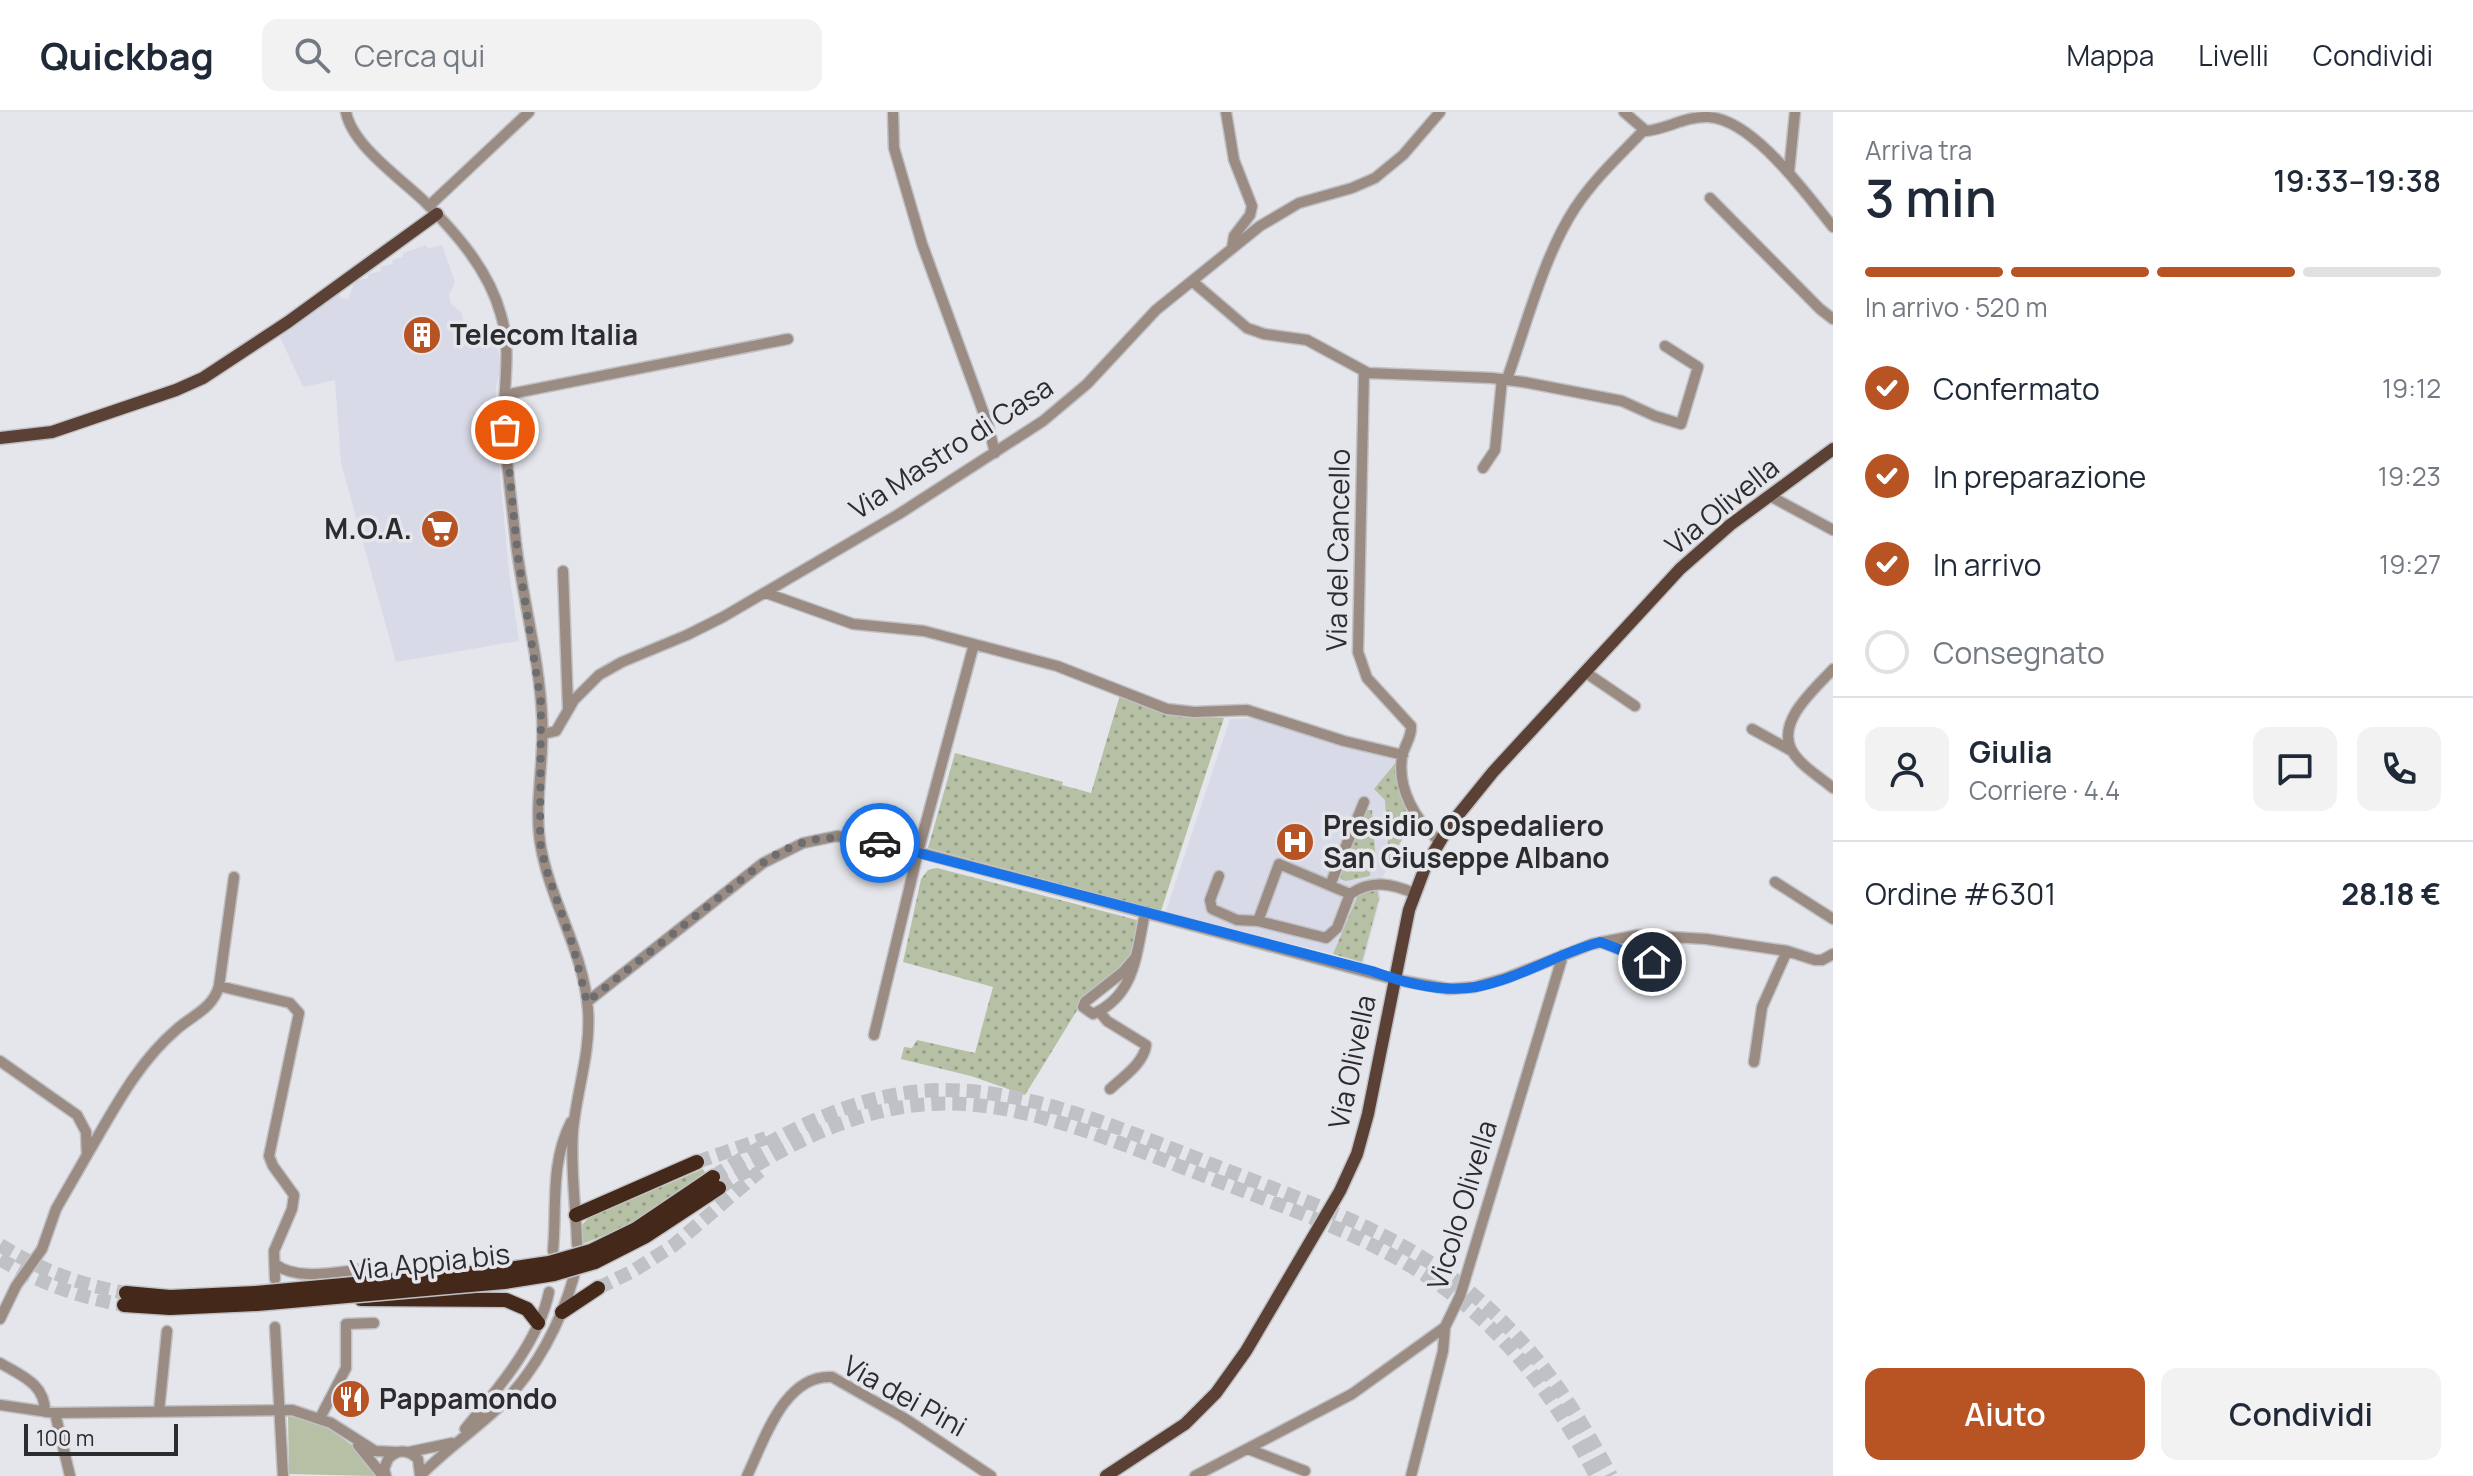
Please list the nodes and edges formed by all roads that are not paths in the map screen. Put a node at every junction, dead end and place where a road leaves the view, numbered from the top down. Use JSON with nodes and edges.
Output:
{"nodes":[{"id":1,"x":346,"y":112,"type":"edge"},
{"id":2,"x":529,"y":112,"type":"edge"},
{"id":3,"x":893,"y":112,"type":"edge"},
{"id":4,"x":1226,"y":112,"type":"edge"},
{"id":5,"x":1440,"y":112,"type":"edge"},
{"id":6,"x":1624,"y":112,"type":"edge"},
{"id":7,"x":1795,"y":112,"type":"edge"},
{"id":8,"x":1644,"y":130,"type":"junction"},
{"id":9,"x":1789,"y":172,"type":"junction"},
{"id":10,"x":1710,"y":198,"type":"dead end"},
{"id":11,"x":433,"y":210,"type":"junction"},
{"id":12,"x":1833,"y":227,"type":"edge"},
{"id":13,"x":1232,"y":248,"type":"junction"},
{"id":14,"x":1192,"y":281,"type":"junction"},
{"id":15,"x":1833,"y":319,"type":"edge"},
{"id":16,"x":788,"y":339,"type":"dead end"},
{"id":17,"x":1665,"y":346,"type":"dead end"},
{"id":18,"x":1364,"y":371,"type":"junction"},
{"id":19,"x":1504,"y":379,"type":"junction"},
{"id":20,"x":505,"y":395,"type":"junction"},
{"id":21,"x":0,"y":438,"type":"edge"},
{"id":22,"x":1833,"y":449,"type":"edge"},
{"id":23,"x":995,"y":453,"type":"junction"},
{"id":24,"x":1483,"y":468,"type":"dead end"},
{"id":25,"x":1770,"y":496,"type":"junction"},
{"id":26,"x":1833,"y":530,"type":"edge"},
{"id":27,"x":563,"y":571,"type":"dead end"},
{"id":28,"x":766,"y":593,"type":"junction"},
{"id":29,"x":974,"y":644,"type":"junction"},
{"id":30,"x":1833,"y":669,"type":"edge"},
{"id":31,"x":1585,"y":672,"type":"junction"},
{"id":32,"x":1635,"y":706,"type":"dead end"},
{"id":33,"x":568,"y":708,"type":"junction"},
{"id":34,"x":1752,"y":729,"type":"dead end"},
{"id":35,"x":543,"y":734,"type":"junction"},
{"id":36,"x":1792,"y":751,"type":"junction"},
{"id":37,"x":1403,"y":755,"type":"junction"},
{"id":38,"x":1833,"y":788,"type":"edge"},
{"id":39,"x":1364,"y":802,"type":"dead end"},
{"id":40,"x":1439,"y":841,"type":"junction"},
{"id":41,"x":918,"y":852,"type":"junction"},
{"id":42,"x":1219,"y":876,"type":"dead end"},
{"id":43,"x":234,"y":877,"type":"dead end"},
{"id":44,"x":1775,"y":882,"type":"dead end"},
{"id":45,"x":1330,"y":885,"type":"junction"},
{"id":46,"x":1414,"y":893,"type":"junction"},
{"id":47,"x":1350,"y":894,"type":"junction"},
{"id":48,"x":1145,"y":913,"type":"junction"},
{"id":49,"x":1833,"y":919,"type":"edge"},
{"id":50,"x":1258,"y":921,"type":"junction"},
{"id":51,"x":1600,"y":942,"type":"junction"},
{"id":52,"x":1787,"y":951,"type":"junction"},
{"id":53,"x":1833,"y":954,"type":"edge"},
{"id":54,"x":1563,"y":955,"type":"junction"},
{"id":55,"x":1135,"y":958,"type":"junction"},
{"id":56,"x":1677,"y":972,"type":"dead end"},
{"id":57,"x":1393,"y":979,"type":"junction"},
{"id":58,"x":219,"y":986,"type":"junction"},
{"id":59,"x":587,"y":1002,"type":"junction"},
{"id":60,"x":1099,"y":1011,"type":"junction"},
{"id":61,"x":874,"y":1035,"type":"dead end"},
{"id":62,"x":0,"y":1061,"type":"edge"},
{"id":63,"x":1754,"y":1062,"type":"dead end"},
{"id":64,"x":1110,"y":1089,"type":"dead end"},
{"id":65,"x":576,"y":1113,"type":"junction"},
{"id":66,"x":87,"y":1155,"type":"junction"},
{"id":67,"x":697,"y":1162,"type":"tunnel mouth"},
{"id":68,"x":716,"y":1182,"type":"tunnel mouth"},
{"id":69,"x":576,"y":1215,"type":"junction"},
{"id":70,"x":553,"y":1251,"type":"dead end"},
{"id":71,"x":588,"y":1253,"type":"junction"},
{"id":72,"x":275,"y":1264,"type":"junction"},
{"id":73,"x":366,"y":1269,"type":"dead end"},
{"id":74,"x":574,"y":1276,"type":"dead end"},
{"id":75,"x":275,"y":1279,"type":"dead end"},
{"id":76,"x":598,"y":1288,"type":"tunnel mouth"},
{"id":77,"x":549,"y":1292,"type":"dead end"},
{"id":78,"x":332,"y":1298,"type":"junction"},
{"id":79,"x":125,"y":1299,"type":"tunnel mouth"},
{"id":80,"x":257,"y":1299,"type":"junction"},
{"id":81,"x":562,"y":1312,"type":"junction"},
{"id":82,"x":0,"y":1319,"type":"edge"},
{"id":83,"x":374,"y":1323,"type":"dead end"},
{"id":84,"x":538,"y":1323,"type":"junction"},
{"id":85,"x":275,"y":1327,"type":"dead end"},
{"id":86,"x":1445,"y":1327,"type":"junction"},
{"id":87,"x":167,"y":1331,"type":"dead end"},
{"id":88,"x":0,"y":1363,"type":"edge"},
{"id":89,"x":0,"y":1405,"type":"edge"},
{"id":90,"x":278,"y":1409,"type":"junction"},
{"id":91,"x":159,"y":1411,"type":"junction"},
{"id":92,"x":50,"y":1412,"type":"junction"},
{"id":93,"x":320,"y":1418,"type":"junction"},
{"id":94,"x":352,"y":1437,"type":"junction"},
{"id":95,"x":454,"y":1443,"type":"junction"},
{"id":96,"x":1248,"y":1449,"type":"junction"},
{"id":97,"x":402,"y":1452,"type":"junction"},
{"id":98,"x":1305,"y":1471,"type":"dead end"},
{"id":99,"x":70,"y":1476,"type":"edge"},
{"id":100,"x":283,"y":1476,"type":"edge"},
{"id":101,"x":385,"y":1476,"type":"edge"},
{"id":102,"x":420,"y":1476,"type":"edge"},
{"id":103,"x":747,"y":1476,"type":"edge"},
{"id":104,"x":991,"y":1476,"type":"edge"},
{"id":105,"x":1106,"y":1476,"type":"edge"},
{"id":106,"x":1195,"y":1476,"type":"edge"},
{"id":107,"x":1411,"y":1476,"type":"edge"}],
"edges":[{"from":1,"to":11,"type":"street"},
{"from":2,"to":11,"type":"street"},
{"from":3,"to":23,"type":"street"},
{"from":4,"to":13,"type":"street"},
{"from":5,"to":13,"type":"street","name":"Via Mastro di Casa"},
{"from":6,"to":8,"type":"street"},
{"from":7,"to":9,"type":"street"},
{"from":8,"to":9,"type":"street"},
{"from":8,"to":19,"type":"street"},
{"from":9,"to":12,"type":"street"},
{"from":10,"to":15,"type":"street"},
{"from":11,"to":20,"type":"street"},
{"from":11,"to":21,"type":"main road"},
{"from":13,"to":14,"type":"street","name":"Via Mastro di Casa"},
{"from":14,"to":18,"type":"street"},
{"from":14,"to":23,"type":"street","name":"Via Mastro di Casa"},
{"from":16,"to":20,"type":"street"},
{"from":17,"to":19,"type":"street"},
{"from":18,"to":19,"type":"street"},
{"from":18,"to":37,"type":"street","name":"Via del Cancello"},
{"from":19,"to":24,"type":"street"},
{"from":20,"to":35,"type":"street"},
{"from":22,"to":25,"type":"main road","name":"Via Olivella"},
{"from":23,"to":28,"type":"street","name":"Via Mastro di Casa"},
{"from":25,"to":26,"type":"street"},
{"from":25,"to":31,"type":"main road","name":"Via Olivella"},
{"from":27,"to":33,"type":"street"},
{"from":28,"to":29,"type":"street"},
{"from":28,"to":33,"type":"street","name":"Via Mastro di Casa"},
{"from":29,"to":37,"type":"street"},
{"from":29,"to":41,"type":"street"},
{"from":30,"to":36,"type":"street"},
{"from":31,"to":32,"type":"street"},
{"from":31,"to":40,"type":"main road","name":"Via Olivella"},
{"from":33,"to":35,"type":"street","name":"Via Mastro di Casa"},
{"from":34,"to":36,"type":"street"},
{"from":35,"to":59,"type":"street"},
{"from":36,"to":38,"type":"street"},
{"from":37,"to":40,"type":"street","name":"Via del Cancello"},
{"from":39,"to":45,"type":"street"},
{"from":40,"to":46,"type":"main road","name":"Via Olivella"},
{"from":41,"to":48,"type":"street"},
{"from":41,"to":59,"type":"street"},
{"from":41,"to":61,"type":"street"},
{"from":42,"to":50,"type":"street"},
{"from":43,"to":58,"type":"street"},
{"from":44,"to":49,"type":"street"},
{"from":45,"to":47,"type":"street"},
{"from":45,"to":50,"type":"street"},
{"from":46,"to":47,"type":"street"},
{"from":46,"to":57,"type":"main road","name":"Via Olivella"},
{"from":47,"to":50,"type":"street"},
{"from":48,"to":55,"type":"street"},
{"from":48,"to":57,"type":"street"},
{"from":51,"to":52,"type":"street"},
{"from":51,"to":54,"type":"street"},
{"from":51,"to":56,"type":"street"},
{"from":52,"to":53,"type":"street"},
{"from":52,"to":63,"type":"street"},
{"from":54,"to":57,"type":"street"},
{"from":54,"to":86,"type":"street","name":"Vicolo Olivella"},
{"from":55,"to":60,"type":"street"},
{"from":55,"to":60,"type":"street"},
{"from":57,"to":105,"type":"main road","name":"Via Olivella"},
{"from":58,"to":66,"type":"street"},
{"from":58,"to":72,"type":"street"},
{"from":59,"to":65,"type":"street"},
{"from":60,"to":64,"type":"street"},
{"from":62,"to":66,"type":"street"},
{"from":65,"to":69,"type":"street"},
{"from":65,"to":70,"type":"street"},
{"from":66,"to":82,"type":"street"},
{"from":67,"to":69,"type":"highway"},
{"from":68,"to":71,"type":"highway","name":"Via Appia bis"},
{"from":69,"to":71,"type":"street"},
{"from":71,"to":78,"type":"highway","name":"Via Appia bis","bridge":true},
{"from":71,"to":80,"type":"highway","name":"Via Appia bis","bridge":true},
{"from":72,"to":73,"type":"street"},
{"from":72,"to":75,"type":"street"},
{"from":74,"to":81,"type":"street"},
{"from":76,"to":81,"type":"highway"},
{"from":77,"to":84,"type":"street"},
{"from":78,"to":80,"type":"highway","name":"Via Appia bis","bridge":true},
{"from":78,"to":84,"type":"highway","bridge":true},
{"from":79,"to":80,"type":"highway","name":"Via Appia bis"},
{"from":81,"to":95,"type":"street"},
{"from":83,"to":93,"type":"street"},
{"from":84,"to":95,"type":"street"},
{"from":85,"to":90,"type":"street"},
{"from":86,"to":96,"type":"street","name":"Vicolo Olivella"},
{"from":86,"to":107,"type":"street"},
{"from":87,"to":91,"type":"street"},
{"from":88,"to":92,"type":"street"},
{"from":89,"to":92,"type":"street"},
{"from":90,"to":91,"type":"street"},
{"from":90,"to":93,"type":"street"},
{"from":90,"to":100,"type":"street"},
{"from":91,"to":92,"type":"street"},
{"from":92,"to":99,"type":"street"},
{"from":93,"to":94,"type":"street"},
{"from":94,"to":97,"type":"street"},
{"from":94,"to":101,"type":"street"},
{"from":95,"to":97,"type":"street"},
{"from":95,"to":102,"type":"street"},
{"from":96,"to":98,"type":"street"},
{"from":96,"to":106,"type":"street","name":"Vicolo Olivella"},
{"from":97,"to":101,"type":"street"},
{"from":97,"to":102,"type":"street"},
{"from":103,"to":104,"type":"street","name":"Via dei Pini"}]}
